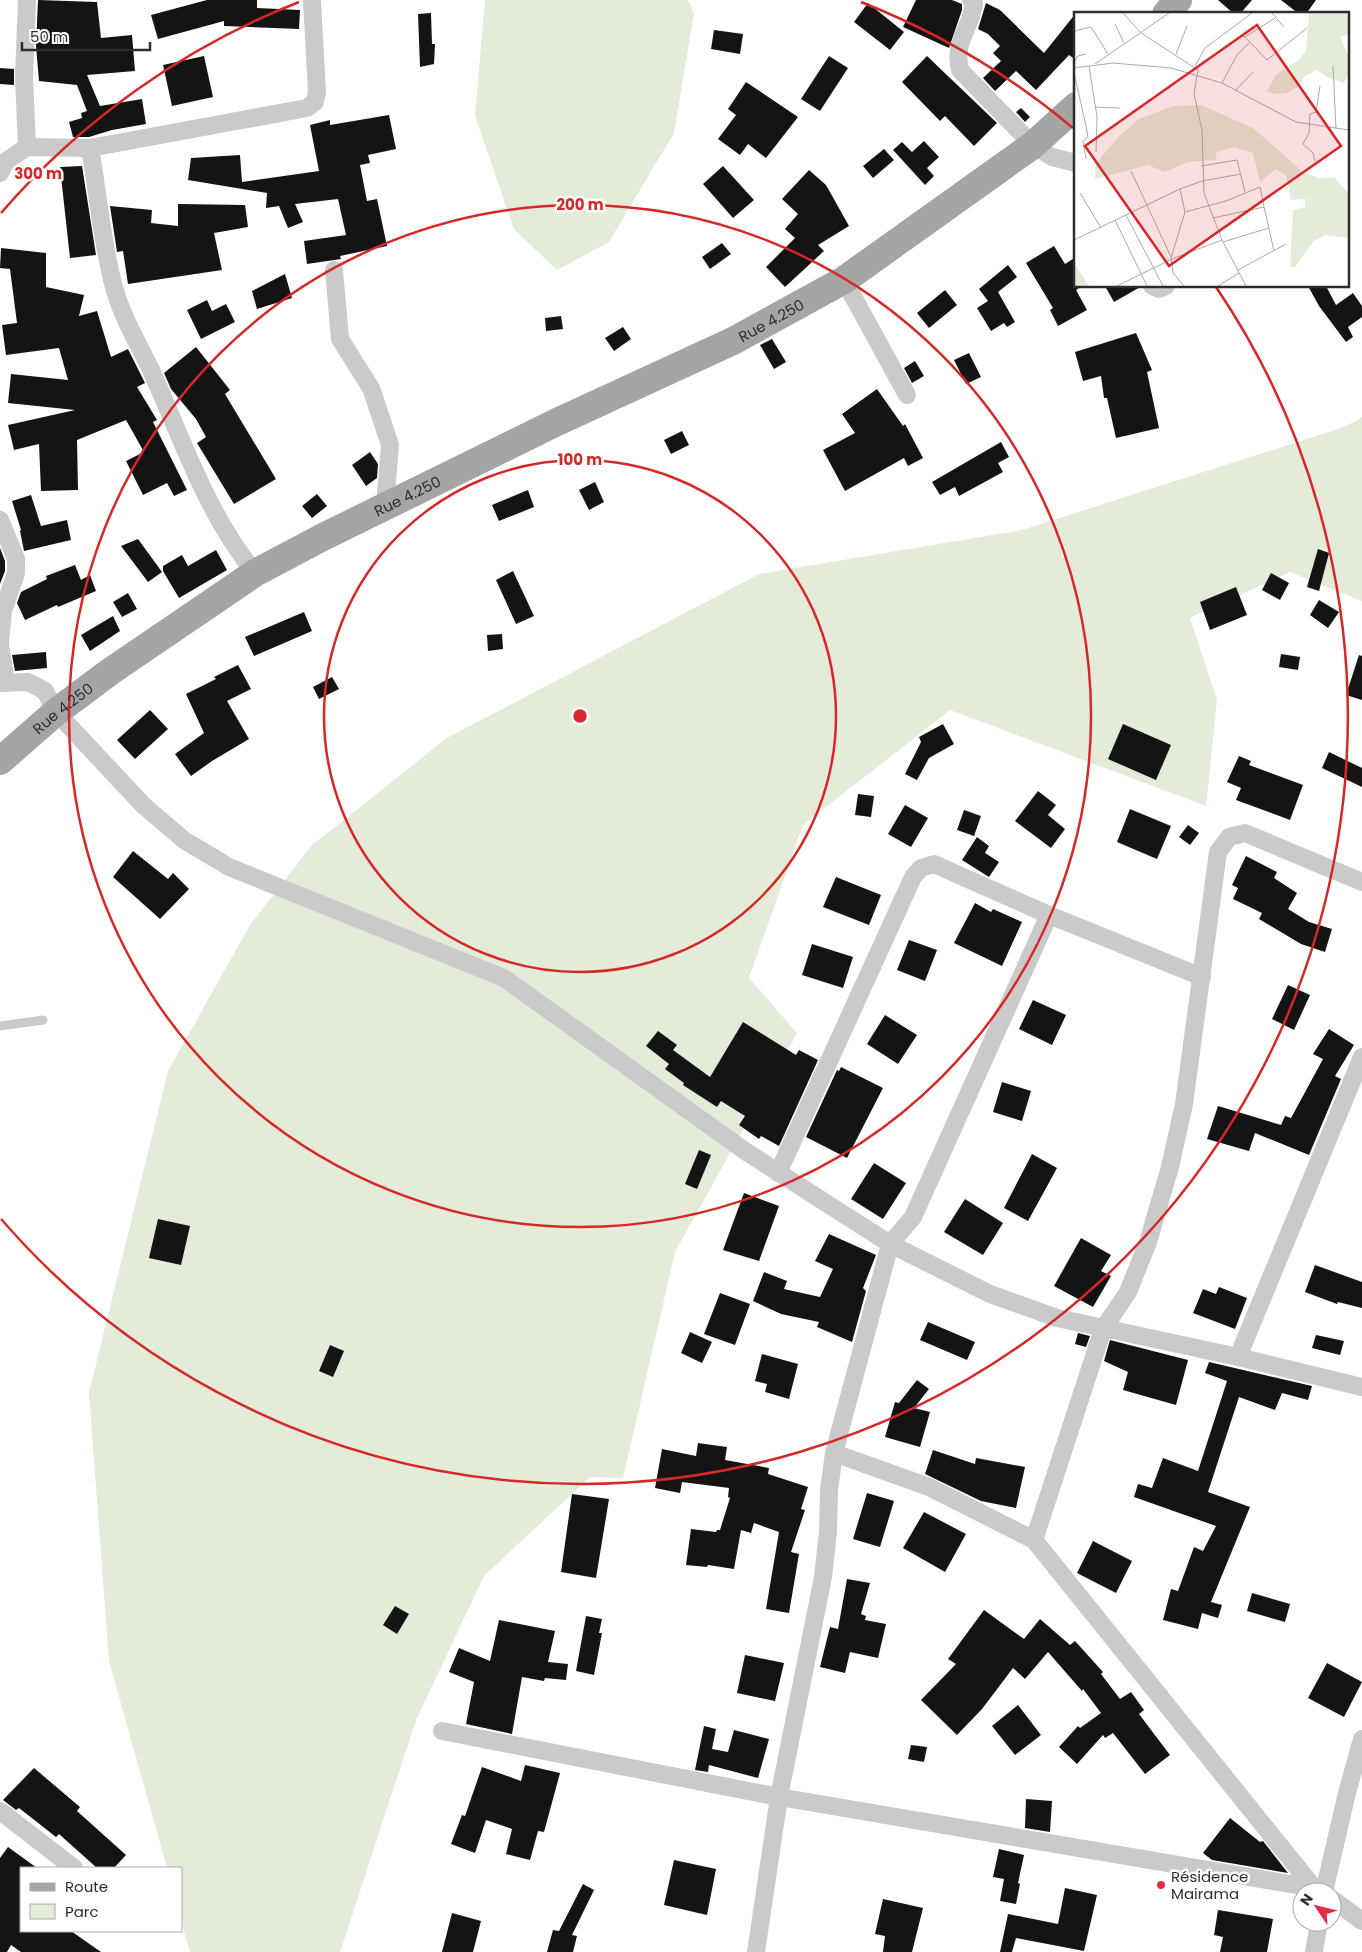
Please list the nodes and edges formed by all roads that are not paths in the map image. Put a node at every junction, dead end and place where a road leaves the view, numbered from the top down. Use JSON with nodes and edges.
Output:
{"nodes":[{"id":1,"x":27,"y":0,"type":"edge"},
{"id":2,"x":312,"y":0,"type":"edge"},
{"id":3,"x":971,"y":0,"type":"edge"},
{"id":4,"x":1178,"y":0,"type":"edge"},
{"id":5,"x":1168,"y":12,"type":"edge"},
{"id":6,"x":1074,"y":108,"type":"edge"},
{"id":7,"x":1033,"y":145,"type":"junction"},
{"id":8,"x":27,"y":147,"type":"junction"},
{"id":9,"x":90,"y":148,"type":"junction"},
{"id":10,"x":1074,"y":162,"type":"edge"},
{"id":11,"x":0,"y":172,"type":"edge"},
{"id":12,"x":334,"y":270,"type":"dead end"},
{"id":13,"x":844,"y":280,"type":"junction"},
{"id":14,"x":907,"y":395,"type":"dead end"},
{"id":15,"x":385,"y":506,"type":"junction"},
{"id":16,"x":0,"y":520,"type":"edge"},
{"id":17,"x":254,"y":573,"type":"junction"},
{"id":18,"x":0,"y":644,"type":"edge"},
{"id":19,"x":3,"y":683,"type":"edge"},
{"id":20,"x":56,"y":712,"type":"junction"},
{"id":21,"x":0,"y":760,"type":"edge"},
{"id":22,"x":1362,"y":882,"type":"edge"},
{"id":23,"x":1049,"y":915,"type":"junction"},
{"id":24,"x":1202,"y":977,"type":"junction"},
{"id":25,"x":43,"y":1020,"type":"dead end"},
{"id":26,"x":0,"y":1026,"type":"edge"},
{"id":27,"x":1362,"y":1057,"type":"edge"},
{"id":28,"x":778,"y":1173,"type":"junction"},
{"id":29,"x":890,"y":1244,"type":"junction"},
{"id":30,"x":1103,"y":1329,"type":"junction"},
{"id":31,"x":1238,"y":1357,"type":"junction"},
{"id":32,"x":1362,"y":1387,"type":"edge"},
{"id":33,"x":834,"y":1453,"type":"junction"},
{"id":34,"x":1034,"y":1540,"type":"junction"},
{"id":35,"x":442,"y":1731,"type":"dead end"},
{"id":36,"x":1362,"y":1739,"type":"edge"},
{"id":37,"x":779,"y":1797,"type":"junction"},
{"id":38,"x":0,"y":1811,"type":"edge"},
{"id":39,"x":73,"y":1867,"type":"edge"},
{"id":40,"x":1313,"y":1882,"type":"edge"},
{"id":41,"x":1322,"y":1882,"type":"edge"},
{"id":42,"x":1292,"y":1886,"type":"edge"},
{"id":43,"x":1342,"y":1906,"type":"edge"},
{"id":44,"x":1362,"y":1921,"type":"edge"},
{"id":45,"x":1317,"y":1932,"type":"edge"},
{"id":46,"x":756,"y":1952,"type":"edge"},
{"id":47,"x":1314,"y":1952,"type":"edge"}],
"edges":[{"from":1,"to":8,"type":"street"},
{"from":2,"to":9,"type":"street"},
{"from":3,"to":7,"type":"street"},
{"from":4,"to":5,"type":"main road"},
{"from":6,"to":7,"type":"main road","name":"Rue 4.250"},
{"from":7,"to":10,"type":"street"},
{"from":7,"to":13,"type":"main road","name":"Rue 4.250"},
{"from":8,"to":9,"type":"street"},
{"from":8,"to":11,"type":"street"},
{"from":9,"to":17,"type":"street"},
{"from":12,"to":15,"type":"street"},
{"from":13,"to":14,"type":"street"},
{"from":13,"to":15,"type":"main road","name":"Rue 4.250"},
{"from":15,"to":17,"type":"main road","name":"Rue 4.250"},
{"from":16,"to":18,"type":"street"},
{"from":17,"to":20,"type":"main road","name":"Rue 4.250"},
{"from":18,"to":19,"type":"street"},
{"from":19,"to":20,"type":"street"},
{"from":20,"to":21,"type":"main road","name":"Rue 4.250"},
{"from":20,"to":28,"type":"street"},
{"from":22,"to":24,"type":"street"},
{"from":23,"to":24,"type":"street"},
{"from":23,"to":28,"type":"street"},
{"from":23,"to":29,"type":"street"},
{"from":24,"to":30,"type":"street"},
{"from":25,"to":26,"type":"lane"},
{"from":27,"to":31,"type":"street"},
{"from":28,"to":29,"type":"street"},
{"from":29,"to":30,"type":"street"},
{"from":29,"to":33,"type":"street"},
{"from":30,"to":31,"type":"street"},
{"from":30,"to":34,"type":"street"},
{"from":31,"to":32,"type":"street"},
{"from":33,"to":34,"type":"street"},
{"from":33,"to":37,"type":"street"},
{"from":34,"to":40,"type":"street"},
{"from":35,"to":37,"type":"street"},
{"from":36,"to":41,"type":"street"},
{"from":37,"to":42,"type":"street"},
{"from":37,"to":46,"type":"street"},
{"from":38,"to":39,"type":"street"},
{"from":43,"to":44,"type":"street"},
{"from":45,"to":47,"type":"street"}]}
